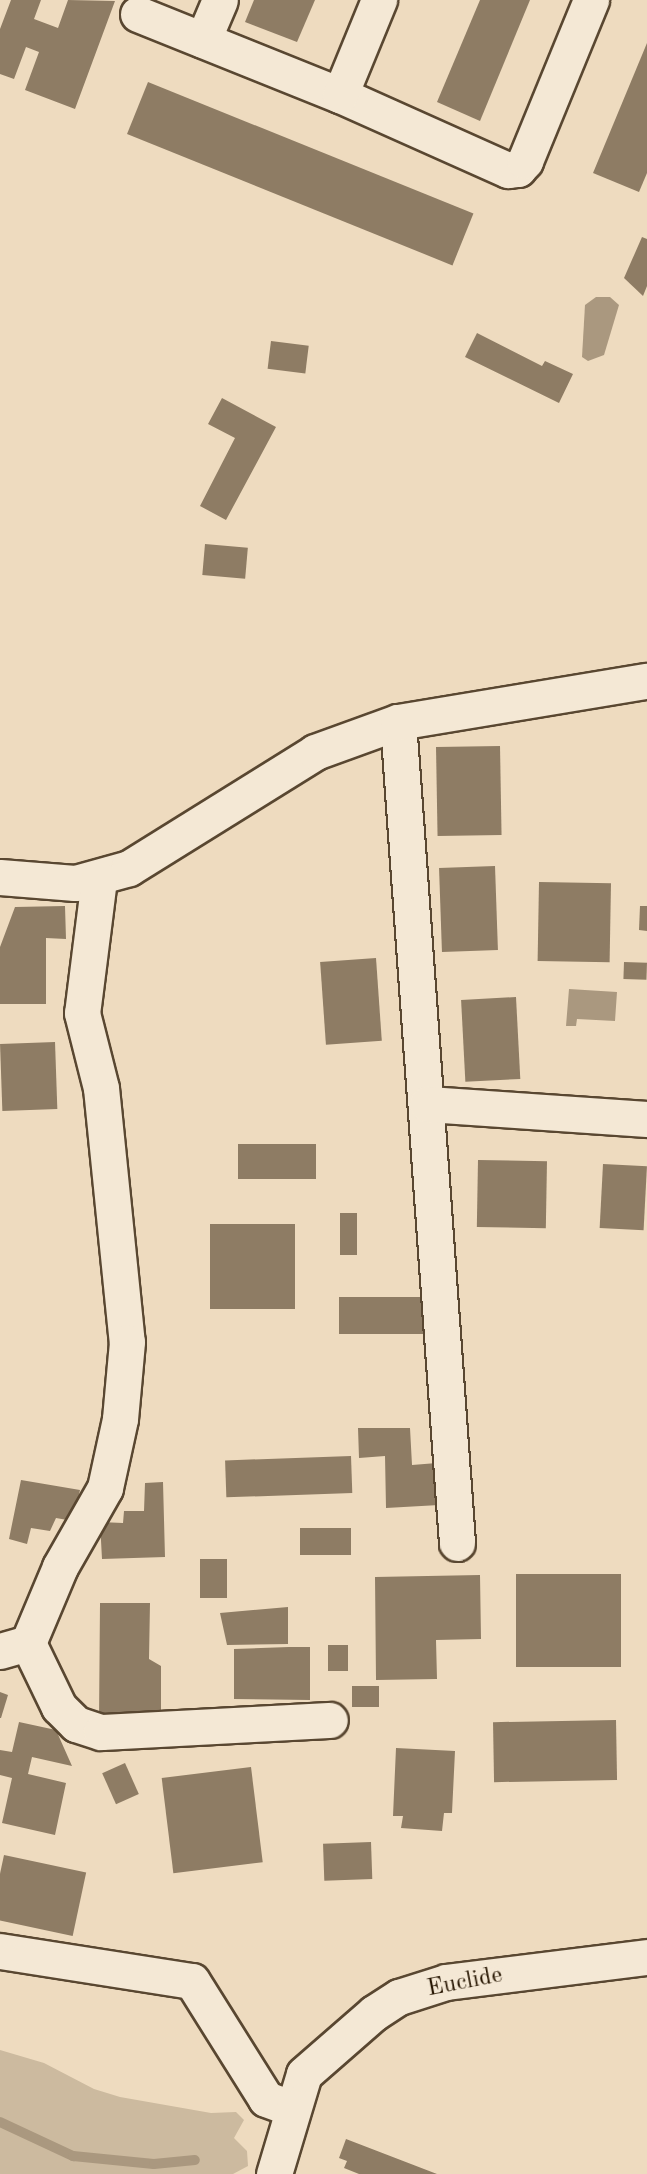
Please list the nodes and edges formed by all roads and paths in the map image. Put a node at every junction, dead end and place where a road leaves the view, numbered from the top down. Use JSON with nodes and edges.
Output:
{"nodes":[{"id":1,"x":220,"y":0,"type":"edge"},
{"id":2,"x":379,"y":0,"type":"edge"},
{"id":3,"x":591,"y":0,"type":"edge"},
{"id":4,"x":138,"y":14,"type":"dead end"},
{"id":5,"x":203,"y":40,"type":"junction"},
{"id":6,"x":340,"y":95,"type":"junction"},
{"id":7,"x":647,"y":681,"type":"edge"},
{"id":8,"x":398,"y":722,"type":"junction"},
{"id":9,"x":0,"y":877,"type":"edge"},
{"id":10,"x":99,"y":880,"type":"junction"},
{"id":11,"x":427,"y":1104,"type":"junction"},
{"id":12,"x":647,"y":1119,"type":"edge"},
{"id":13,"x":457,"y":1543,"type":"dead end"},
{"id":14,"x":14,"y":1647,"type":"edge"},
{"id":15,"x":330,"y":1720,"type":"dead end"},
{"id":16,"x":0,"y":1951,"type":"edge"},
{"id":17,"x":647,"y":1957,"type":"edge"},
{"id":18,"x":291,"y":2108,"type":"junction"},
{"id":19,"x":274,"y":2174,"type":"edge"}],
"edges":[{"from":1,"to":5,"type":"street"},
{"from":2,"to":6,"type":"street"},
{"from":3,"to":6,"type":"street"},
{"from":4,"to":5,"type":"street"},
{"from":5,"to":6,"type":"street"},
{"from":7,"to":8,"type":"street"},
{"from":8,"to":10,"type":"street"},
{"from":8,"to":11,"type":"street"},
{"from":9,"to":10,"type":"street"},
{"from":10,"to":14,"type":"street"},
{"from":11,"to":12,"type":"street"},
{"from":11,"to":13,"type":"street"},
{"from":14,"to":15,"type":"street"},
{"from":16,"to":18,"type":"street"},
{"from":17,"to":18,"type":"street","name":"Euclide"},
{"from":18,"to":19,"type":"street","name":"Euclide"}]}
